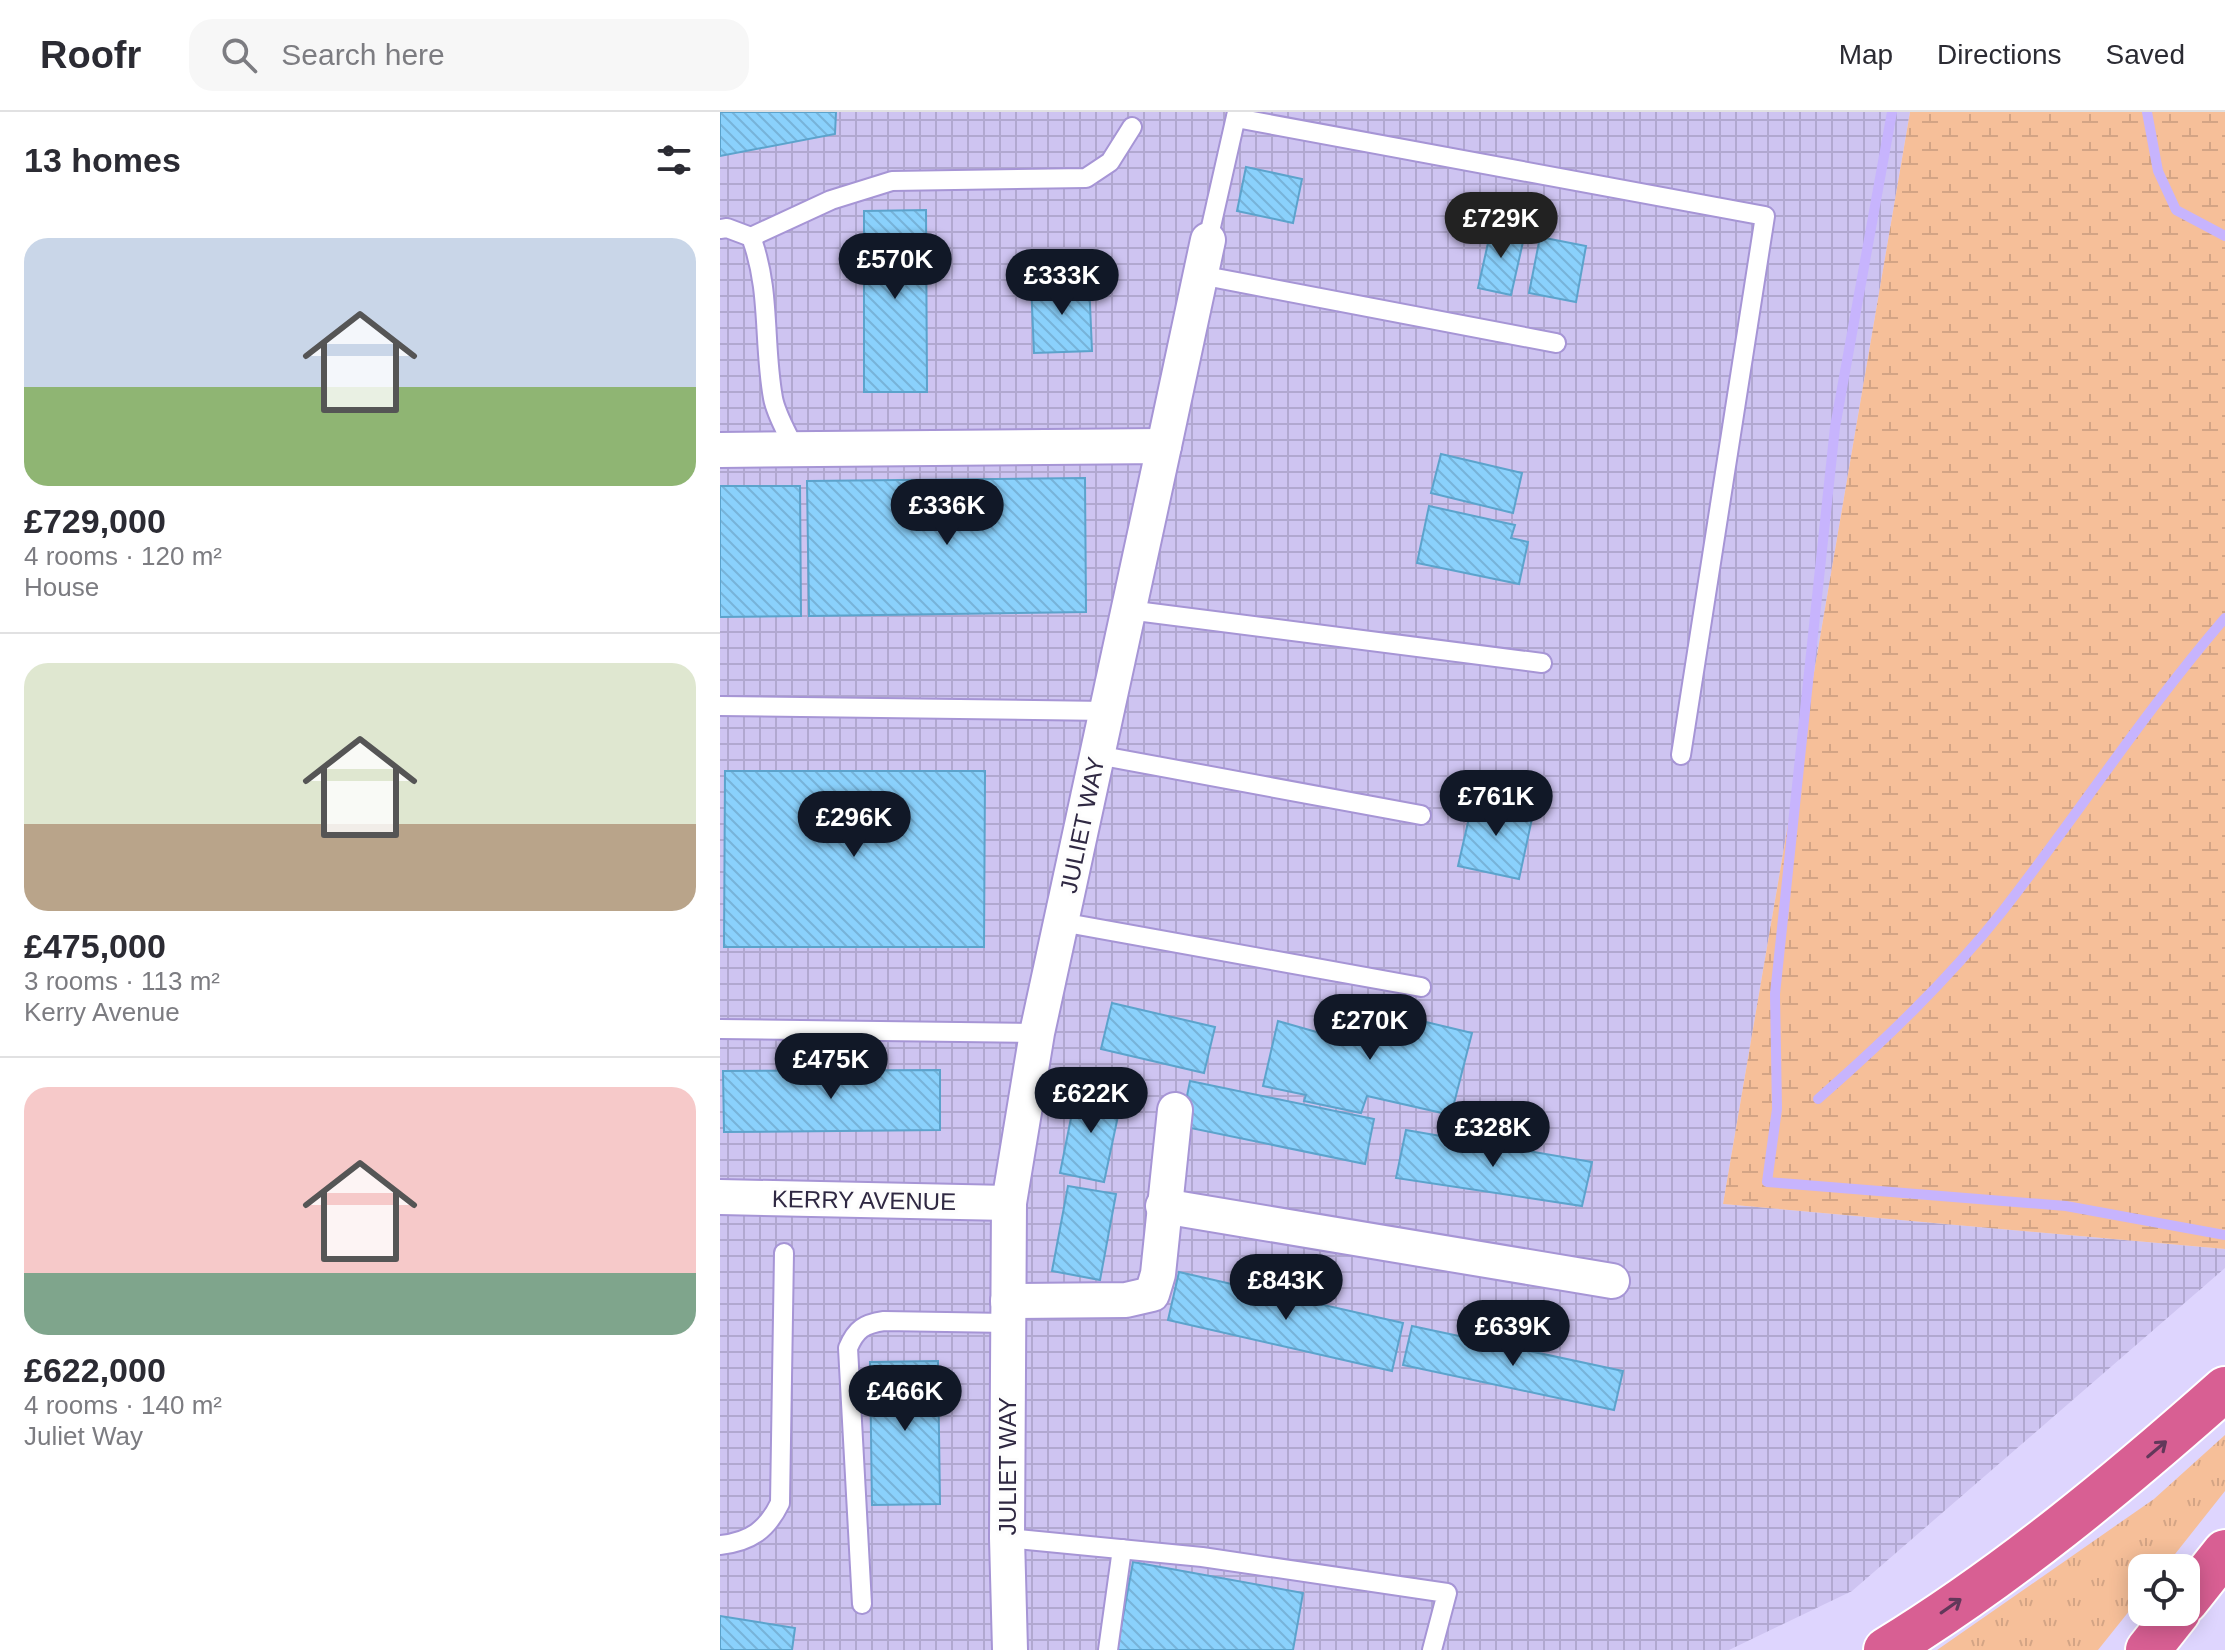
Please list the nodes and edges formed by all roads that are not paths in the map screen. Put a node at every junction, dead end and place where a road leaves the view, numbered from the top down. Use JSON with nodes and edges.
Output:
{"nodes":[{"id":1,"x":1236,"y":115,"type":"edge"},
{"id":2,"x":1132,"y":127,"type":"dead end"},
{"id":3,"x":720,"y":229,"type":"edge"},
{"id":4,"x":751,"y":237,"type":"junction"},
{"id":5,"x":1208,"y":240,"type":"joint"},
{"id":6,"x":1200,"y":275,"type":"junction"},
{"id":7,"x":1556,"y":343,"type":"dead end"},
{"id":8,"x":1164,"y":446,"type":"junction"},
{"id":9,"x":720,"y":450,"type":"edge"},
{"id":10,"x":795,"y":450,"type":"junction"},
{"id":11,"x":1128,"y":610,"type":"junction"},
{"id":12,"x":1542,"y":663,"type":"dead end"},
{"id":13,"x":720,"y":706,"type":"edge"},
{"id":14,"x":1107,"y":711,"type":"junction"},
{"id":15,"x":1097,"y":755,"type":"junction"},
{"id":16,"x":1681,"y":755,"type":"dead end"},
{"id":17,"x":1421,"y":815,"type":"dead end"},
{"id":18,"x":1061,"y":922,"type":"junction"},
{"id":19,"x":1421,"y":987,"type":"dead end"},
{"id":20,"x":720,"y":1029,"type":"edge"},
{"id":21,"x":1037,"y":1033,"type":"junction"},
{"id":22,"x":1175,"y":1110,"type":"dead end"},
{"id":23,"x":720,"y":1197,"type":"edge"},
{"id":24,"x":1009,"y":1203,"type":"junction"},
{"id":25,"x":1163,"y":1206,"type":"junction"},
{"id":26,"x":784,"y":1253,"type":"dead end"},
{"id":27,"x":1612,"y":1281,"type":"dead end"},
{"id":28,"x":1008,"y":1312,"type":"junction"},
{"id":29,"x":2225,"y":1389,"type":"edge"},
{"id":30,"x":1007,"y":1538,"type":"junction"},
{"id":31,"x":720,"y":1545,"type":"edge"},
{"id":32,"x":1122,"y":1549,"type":"junction"},
{"id":33,"x":2225,"y":1552,"type":"edge"},
{"id":34,"x":2200,"y":1583,"type":"edge"},
{"id":35,"x":862,"y":1604,"type":"dead end"},
{"id":36,"x":2167,"y":1626,"type":"edge"},
{"id":37,"x":1010,"y":1650,"type":"edge"},
{"id":38,"x":1108,"y":1650,"type":"edge"},
{"id":39,"x":1432,"y":1650,"type":"edge"},
{"id":40,"x":1886,"y":1650,"type":"edge"},
{"id":41,"x":2148,"y":1650,"type":"edge"}],
"edges":[{"from":1,"to":5,"type":"lane"},
{"from":1,"to":16,"type":"lane"},
{"from":2,"to":4,"type":"lane"},
{"from":3,"to":4,"type":"lane"},
{"from":4,"to":10,"type":"lane"},
{"from":5,"to":6,"type":"street","name":"JULIET WAY"},
{"from":6,"to":7,"type":"lane"},
{"from":6,"to":8,"type":"street","name":"JULIET WAY"},
{"from":8,"to":10,"type":"street"},
{"from":8,"to":11,"type":"street","name":"JULIET WAY"},
{"from":9,"to":10,"type":"street"},
{"from":11,"to":12,"type":"lane"},
{"from":11,"to":14,"type":"street","name":"JULIET WAY"},
{"from":13,"to":14,"type":"lane"},
{"from":14,"to":15,"type":"street","name":"JULIET WAY"},
{"from":15,"to":17,"type":"lane"},
{"from":15,"to":18,"type":"street","name":"JULIET WAY"},
{"from":18,"to":19,"type":"lane"},
{"from":18,"to":21,"type":"street","name":"JULIET WAY"},
{"from":20,"to":21,"type":"lane"},
{"from":21,"to":24,"type":"street","name":"JULIET WAY"},
{"from":22,"to":25,"type":"street"},
{"from":23,"to":24,"type":"street","name":"KERRY AVENUE"},
{"from":24,"to":28,"type":"street","name":"JULIET WAY"},
{"from":25,"to":27,"type":"street"},
{"from":25,"to":28,"type":"street"},
{"from":26,"to":31,"type":"lane"},
{"from":28,"to":30,"type":"street","name":"JULIET WAY"},
{"from":28,"to":35,"type":"lane"},
{"from":40,"to":29,"type":"highway","one_way":true},
{"from":30,"to":32,"type":"lane"},
{"from":30,"to":37,"type":"street","name":"JULIET WAY"},
{"from":32,"to":38,"type":"lane"},
{"from":32,"to":39,"type":"lane"},
{"from":33,"to":34,"type":"highway"},
{"from":36,"to":41,"type":"highway"}]}
